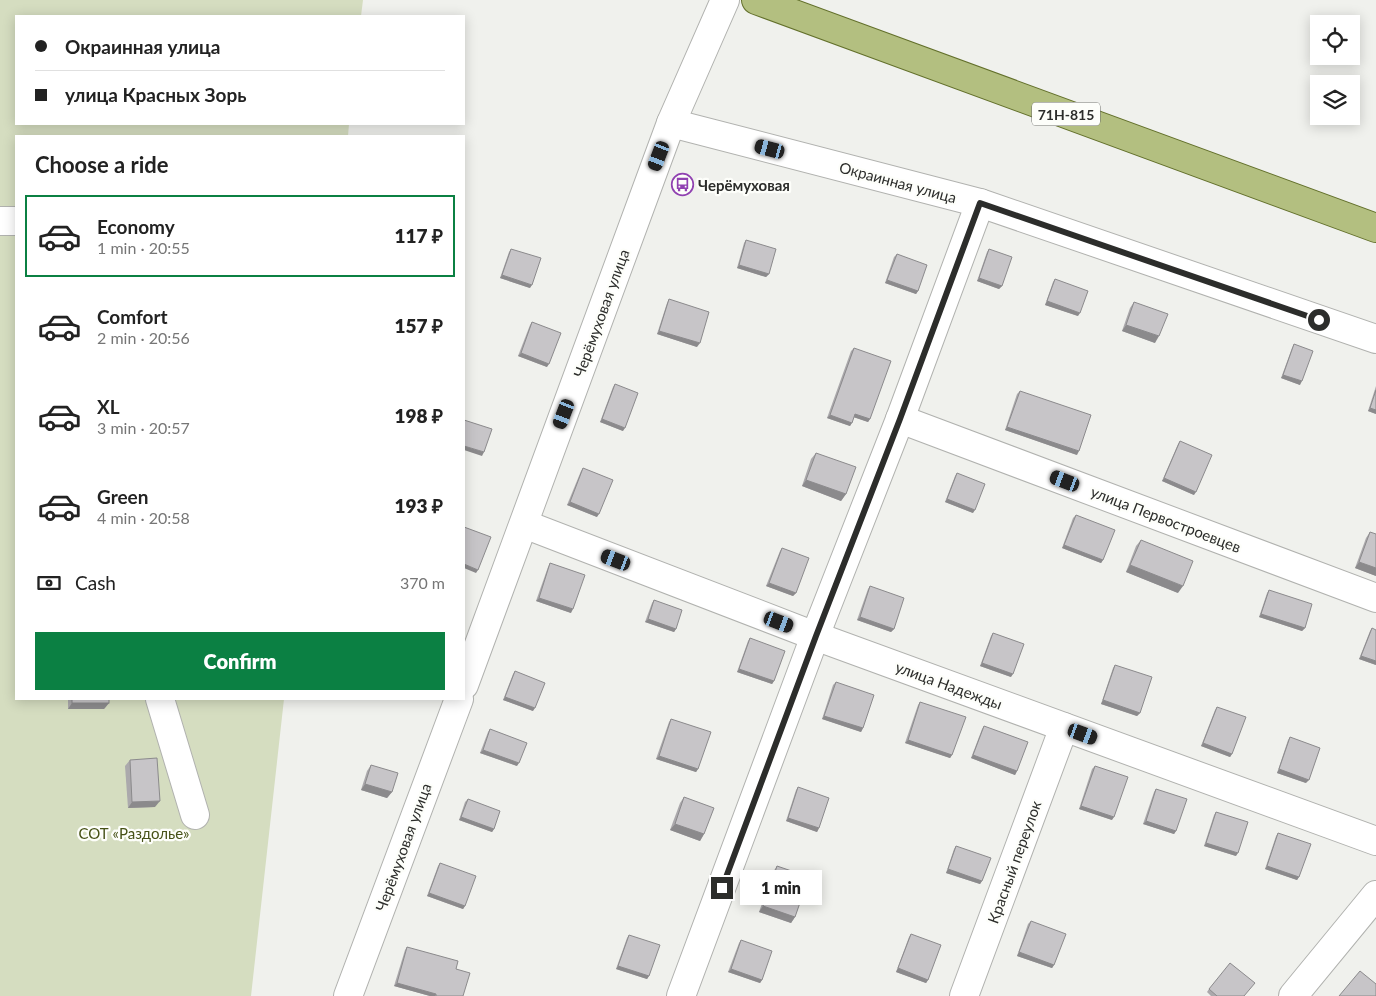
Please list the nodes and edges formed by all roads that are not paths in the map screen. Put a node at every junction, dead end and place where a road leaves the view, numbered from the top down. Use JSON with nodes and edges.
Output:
{"nodes":[{"id":1,"x":725,"y":0,"type":"edge"},
{"id":2,"x":756,"y":0,"type":"edge"},
{"id":3,"x":671,"y":123,"type":"junction"},
{"id":4,"x":980,"y":203,"type":"junction"},
{"id":5,"x":0,"y":221,"type":"edge"},
{"id":6,"x":15,"y":221,"type":"edge"},
{"id":7,"x":1376,"y":228,"type":"edge"},
{"id":8,"x":1376,"y":339,"type":"edge"},
{"id":9,"x":900,"y":419,"type":"junction"},
{"id":10,"x":524,"y":524,"type":"junction"},
{"id":11,"x":1376,"y":598,"type":"edge"},
{"id":12,"x":816,"y":636,"type":"junction"},
{"id":13,"x":465,"y":682,"type":"edge"},
{"id":14,"x":160,"y":700,"type":"edge"},
{"id":15,"x":459,"y":700,"type":"edge"},
{"id":16,"x":1064,"y":727,"type":"junction"},
{"id":17,"x":195,"y":815,"type":"dead end"},
{"id":18,"x":1376,"y":841,"type":"edge"},
{"id":19,"x":1376,"y":895,"type":"edge"},
{"id":20,"x":348,"y":996,"type":"edge"},
{"id":21,"x":681,"y":996,"type":"edge"},
{"id":22,"x":964,"y":996,"type":"edge"},
{"id":23,"x":1293,"y":996,"type":"edge"}],
"edges":[{"from":1,"to":3,"type":"street","name":"Черёмуховая улица"},
{"from":2,"to":7,"type":"main road","number":"71Н-815"},
{"from":3,"to":4,"type":"street","name":"Окраинная улица"},
{"from":3,"to":10,"type":"street","name":"Черёмуховая улица"},
{"from":4,"to":8,"type":"street","name":"Окраинная улица"},
{"from":4,"to":9,"type":"street"},
{"from":5,"to":6,"type":"street"},
{"from":9,"to":11,"type":"street","name":"улица Первостроевцев"},
{"from":9,"to":12,"type":"street"},
{"from":10,"to":12,"type":"street","name":"улица Надежды"},
{"from":10,"to":13,"type":"street","name":"Черёмуховая улица"},
{"from":12,"to":16,"type":"street","name":"улица Надежды"},
{"from":12,"to":21,"type":"street"},
{"from":14,"to":17,"type":"street"},
{"from":15,"to":20,"type":"street","name":"Черёмуховая улица"},
{"from":16,"to":18,"type":"street","name":"улица Надежды"},
{"from":16,"to":22,"type":"street","name":"Красный переулок"},
{"from":19,"to":23,"type":"street"}]}
